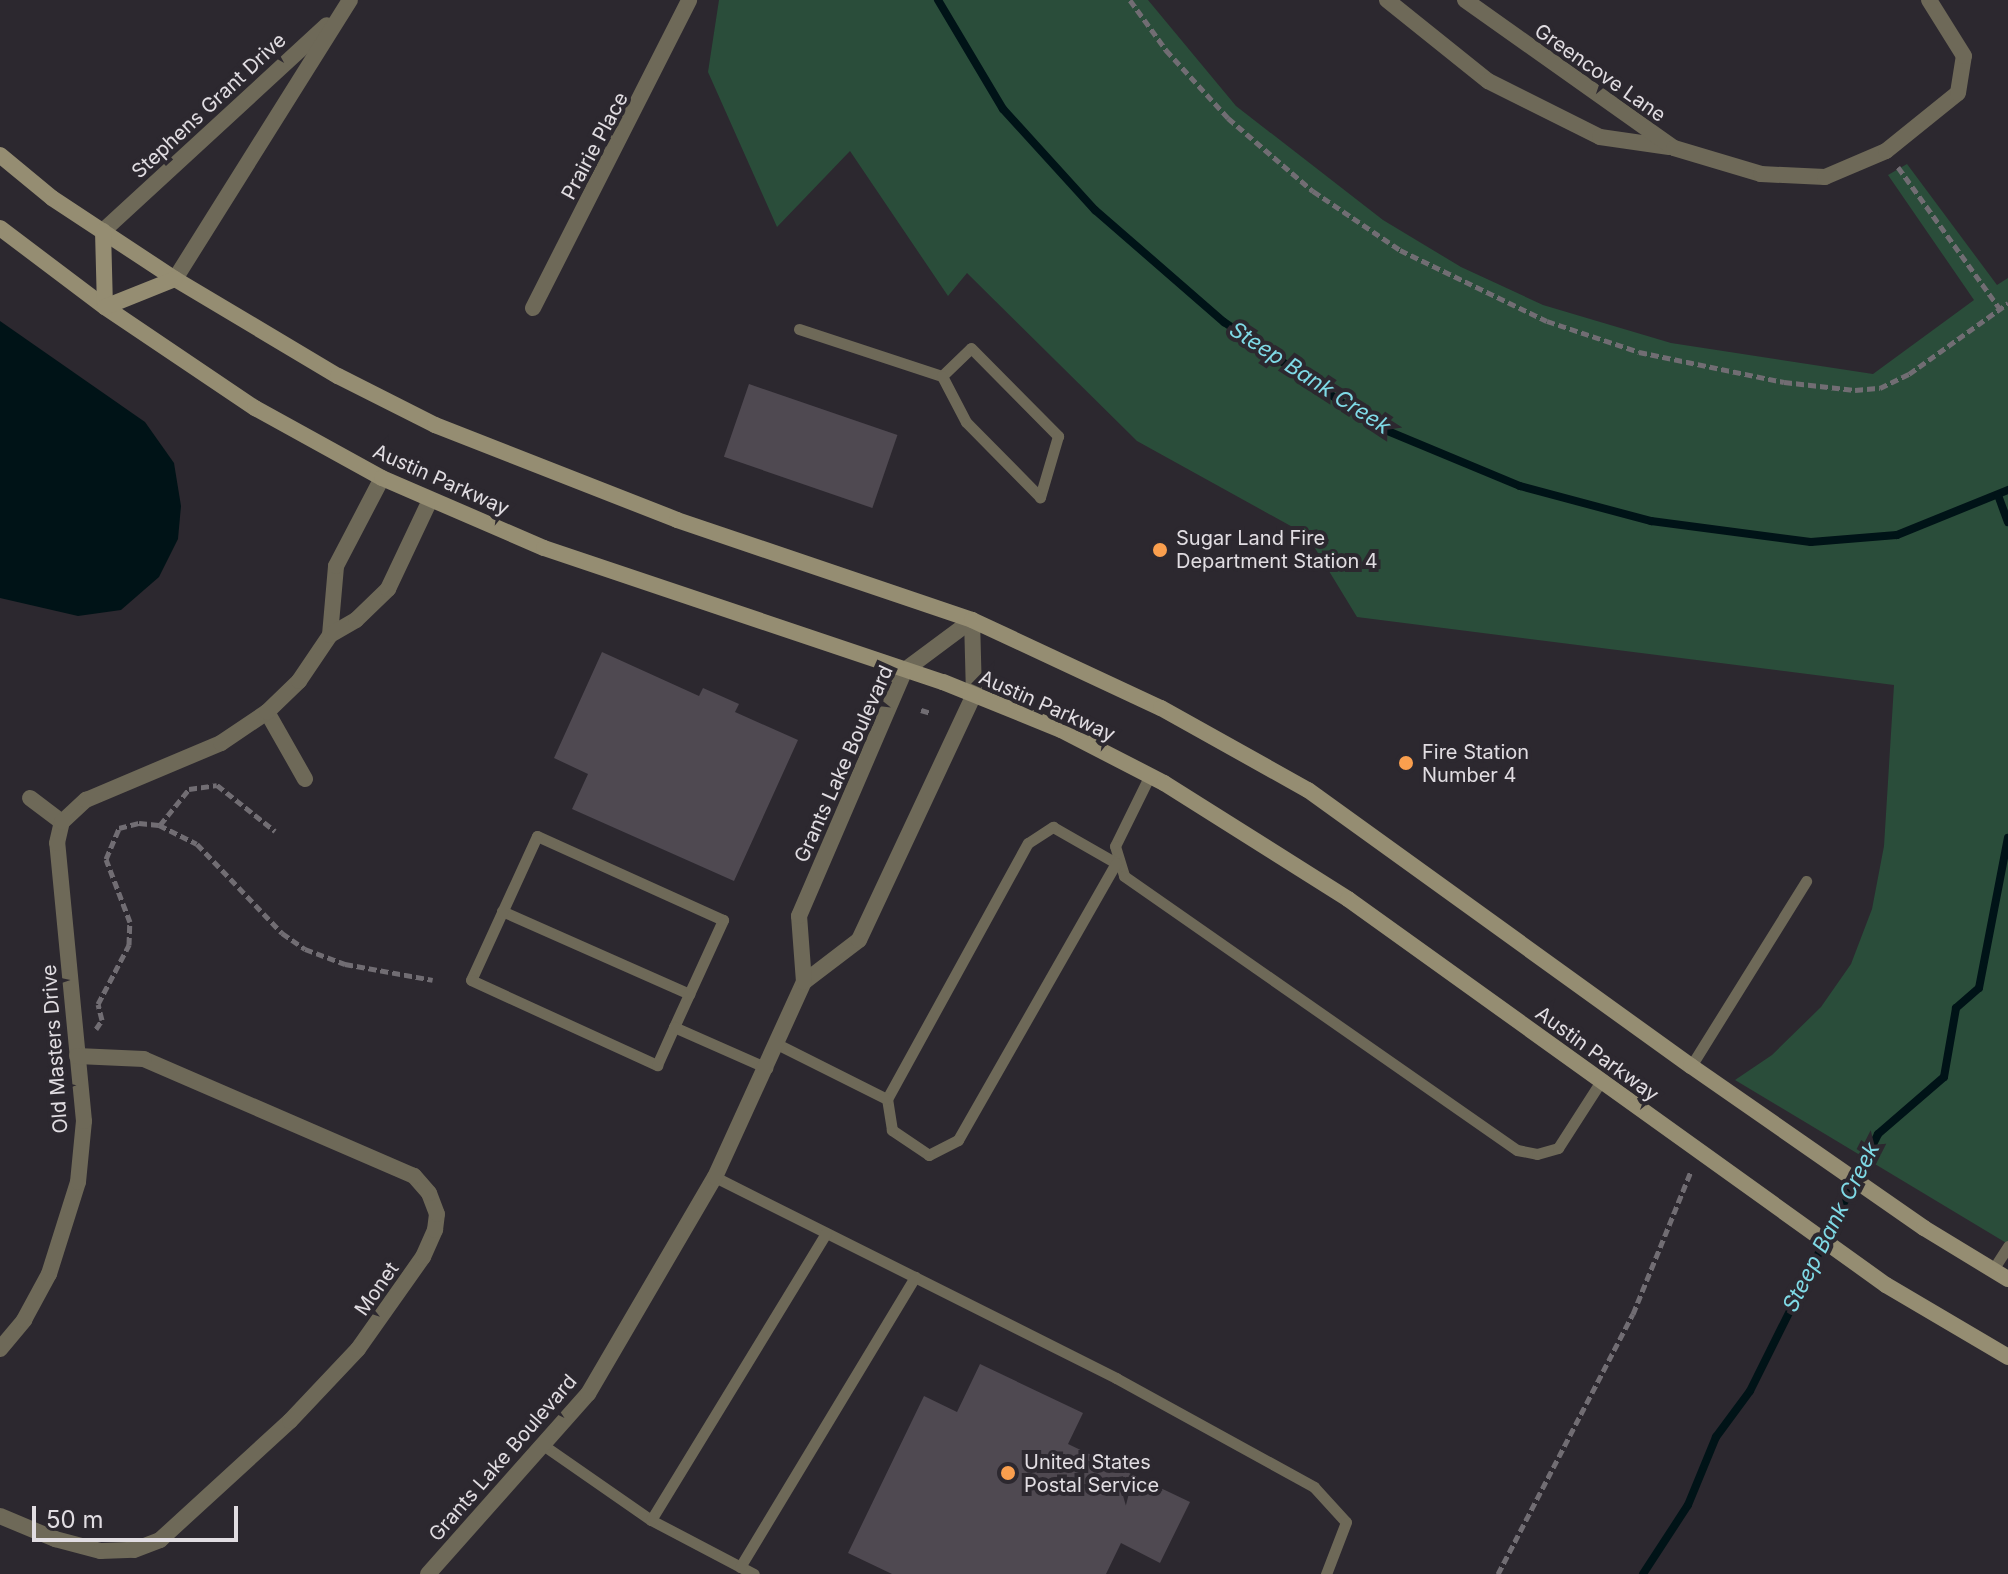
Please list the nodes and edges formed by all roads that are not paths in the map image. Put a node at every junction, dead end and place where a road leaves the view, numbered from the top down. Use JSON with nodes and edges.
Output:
{"nodes":[{"id":1,"x":689,"y":0,"type":"edge"},
{"id":2,"x":1387,"y":0,"type":"edge"},
{"id":3,"x":1465,"y":0,"type":"edge"},
{"id":4,"x":1929,"y":0,"type":"edge"},
{"id":5,"x":346,"y":5,"type":"edge"},
{"id":6,"x":1674,"y":148,"type":"junction"},
{"id":7,"x":0,"y":155,"type":"edge"},
{"id":8,"x":0,"y":228,"type":"edge"},
{"id":9,"x":103,"y":231,"type":"junction"},
{"id":10,"x":175,"y":279,"type":"junction"},
{"id":11,"x":105,"y":307,"type":"junction"},
{"id":12,"x":533,"y":308,"type":"dead end"},
{"id":13,"x":799,"y":329,"type":"dead end"},
{"id":14,"x":942,"y":376,"type":"junction"},
{"id":15,"x":382,"y":478,"type":"junction"},
{"id":16,"x":430,"y":500,"type":"junction"},
{"id":17,"x":972,"y":620,"type":"junction"},
{"id":18,"x":330,"y":635,"type":"junction"},
{"id":19,"x":905,"y":670,"type":"junction"},
{"id":20,"x":974,"y":695,"type":"junction"},
{"id":21,"x":267,"y":712,"type":"junction"},
{"id":22,"x":1150,"y":775,"type":"junction"},
{"id":23,"x":305,"y":779,"type":"dead end"},
{"id":24,"x":30,"y":798,"type":"dead end"},
{"id":25,"x":62,"y":822,"type":"junction"},
{"id":26,"x":1116,"y":863,"type":"junction"},
{"id":27,"x":1806,"y":881,"type":"dead end"},
{"id":28,"x":502,"y":911,"type":"junction"},
{"id":29,"x":804,"y":982,"type":"junction"},
{"id":30,"x":689,"y":994,"type":"junction"},
{"id":31,"x":674,"y":1027,"type":"junction"},
{"id":32,"x":777,"y":1044,"type":"junction"},
{"id":33,"x":77,"y":1056,"type":"junction"},
{"id":34,"x":1691,"y":1066,"type":"junction"},
{"id":35,"x":767,"y":1068,"type":"junction"},
{"id":36,"x":1601,"y":1081,"type":"junction"},
{"id":37,"x":887,"y":1099,"type":"junction"},
{"id":38,"x":715,"y":1177,"type":"junction"},
{"id":39,"x":826,"y":1233,"type":"junction"},
{"id":40,"x":2008,"y":1246,"type":"edge"},
{"id":41,"x":1992,"y":1271,"type":"junction"},
{"id":42,"x":915,"y":1277,"type":"junction"},
{"id":43,"x":2008,"y":1279,"type":"edge"},
{"id":44,"x":0,"y":1349,"type":"edge"},
{"id":45,"x":2008,"y":1357,"type":"edge"},
{"id":46,"x":543,"y":1445,"type":"junction"},
{"id":47,"x":0,"y":1516,"type":"edge"},
{"id":48,"x":651,"y":1520,"type":"junction"},
{"id":49,"x":740,"y":1567,"type":"junction"},
{"id":50,"x":428,"y":1574,"type":"edge"},
{"id":51,"x":754,"y":1574,"type":"edge"},
{"id":52,"x":1326,"y":1574,"type":"edge"}],
"edges":[{"from":1,"to":12,"type":"street","name":"Prairie Place"},
{"from":2,"to":6,"type":"street","name":"Greencove Lane"},
{"from":3,"to":6,"type":"street","name":"Greencove Lane"},
{"from":4,"to":6,"type":"street","name":"Greencove Lane"},
{"from":5,"to":9,"type":"street","name":"Stephens Grant Drive"},
{"from":5,"to":10,"type":"street","name":"Stephens Grant Drive"},
{"from":7,"to":9,"type":"main road"},
{"from":8,"to":11,"type":"main road","name":"Austin Parkway"},
{"from":9,"to":10,"type":"main road"},
{"from":9,"to":11,"type":"main road"},
{"from":10,"to":11,"type":"main road"},
{"from":10,"to":17,"type":"main road"},
{"from":11,"to":15,"type":"main road","name":"Austin Parkway"},
{"from":13,"to":14,"type":"lane"},
{"from":14,"to":14,"type":"lane"},
{"from":15,"to":16,"type":"main road","name":"Austin Parkway"},
{"from":15,"to":18,"type":"street"},
{"from":16,"to":18,"type":"street"},
{"from":16,"to":19,"type":"main road","name":"Austin Parkway"},
{"from":17,"to":19,"type":"street","name":"Grants Lake Boulevard"},
{"from":17,"to":20,"type":"street","name":"Grants Lake Boulevard"},
{"from":17,"to":34,"type":"main road"},
{"from":18,"to":21,"type":"street"},
{"from":19,"to":20,"type":"main road","name":"Austin Parkway"},
{"from":19,"to":29,"type":"street","name":"Grants Lake Boulevard"},
{"from":20,"to":22,"type":"main road","name":"Austin Parkway"},
{"from":20,"to":29,"type":"street","name":"Grants Lake Boulevard"},
{"from":21,"to":23,"type":"street"},
{"from":21,"to":25,"type":"street"},
{"from":22,"to":26,"type":"lane"},
{"from":22,"to":36,"type":"main road","name":"Austin Parkway"},
{"from":24,"to":25,"type":"street"},
{"from":25,"to":33,"type":"street","name":"Old Masters Drive"},
{"from":26,"to":36,"type":"lane"},
{"from":26,"to":37,"type":"lane"},
{"from":26,"to":37,"type":"lane"},
{"from":27,"to":34,"type":"lane"},
{"from":28,"to":30,"type":"lane"},
{"from":28,"to":30,"type":"lane"},
{"from":28,"to":31,"type":"lane"},
{"from":29,"to":32,"type":"street","name":"Grants Lake Boulevard"},
{"from":30,"to":31,"type":"lane"},
{"from":31,"to":35,"type":"lane"},
{"from":32,"to":35,"type":"street","name":"Grants Lake Boulevard"},
{"from":32,"to":37,"type":"lane"},
{"from":33,"to":44,"type":"street","name":"Old Masters Drive"},
{"from":33,"to":47,"type":"street","name":"Monet"},
{"from":34,"to":41,"type":"main road"},
{"from":35,"to":38,"type":"street","name":"Grants Lake Boulevard"},
{"from":36,"to":45,"type":"main road","name":"Austin Parkway"},
{"from":38,"to":39,"type":"lane"},
{"from":38,"to":46,"type":"street","name":"Grants Lake Boulevard"},
{"from":39,"to":42,"type":"lane"},
{"from":39,"to":48,"type":"lane"},
{"from":40,"to":41,"type":"lane"},
{"from":41,"to":43,"type":"main road"},
{"from":42,"to":49,"type":"lane"},
{"from":42,"to":52,"type":"lane"},
{"from":46,"to":48,"type":"lane"},
{"from":46,"to":50,"type":"street","name":"Grants Lake Boulevard"},
{"from":48,"to":49,"type":"lane"},
{"from":49,"to":51,"type":"lane"}]}
